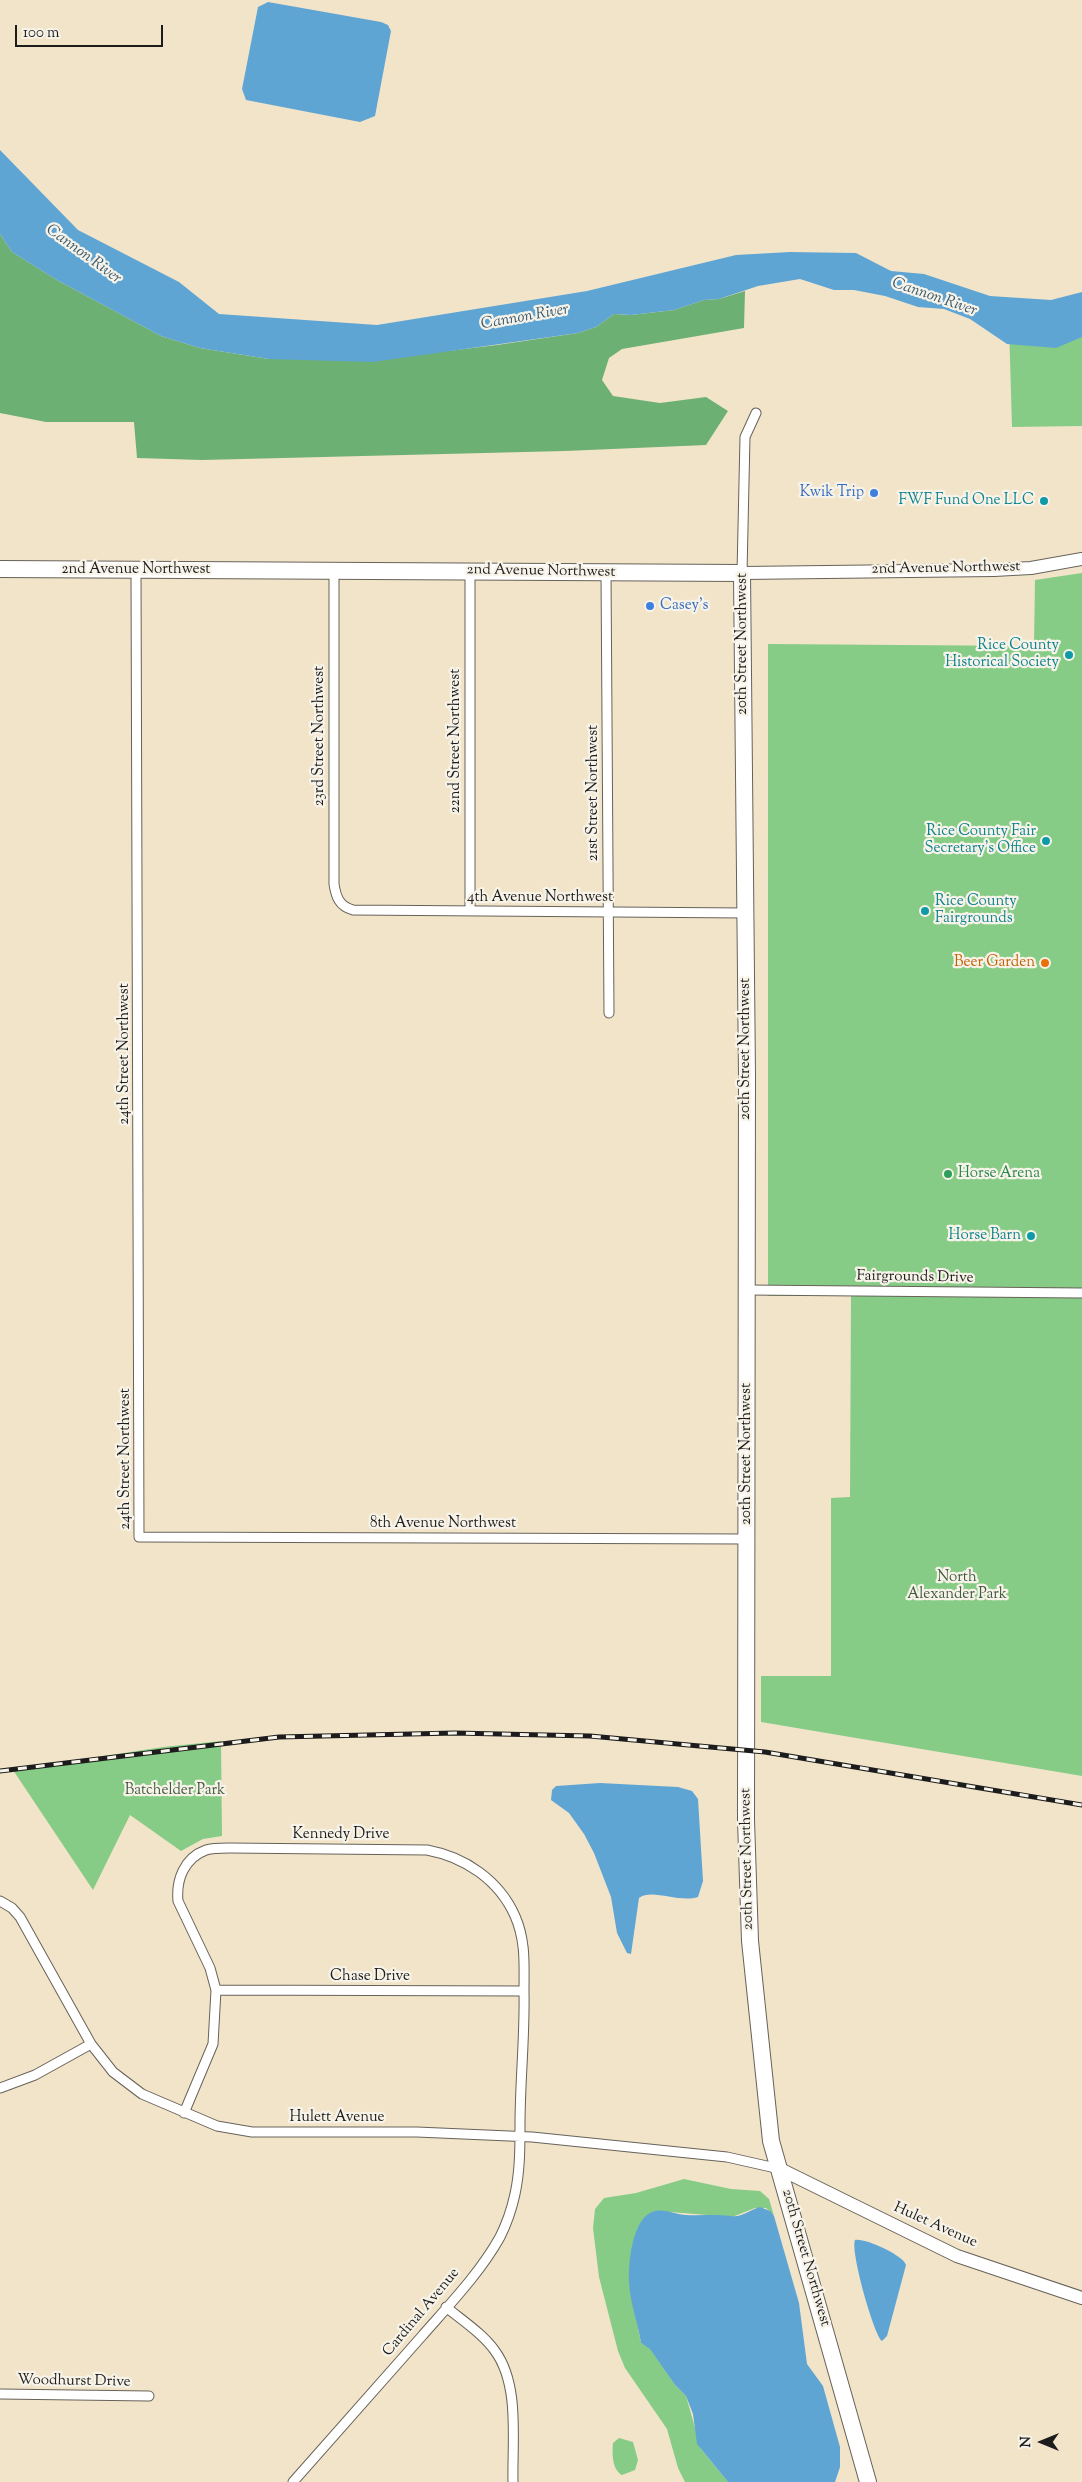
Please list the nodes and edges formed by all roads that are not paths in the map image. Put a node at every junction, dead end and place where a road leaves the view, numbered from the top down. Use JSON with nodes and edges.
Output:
{"nodes":[{"id":1,"x":756,"y":413,"type":"dead end"},
{"id":2,"x":1082,"y":559,"type":"edge"},
{"id":3,"x":0,"y":569,"type":"edge"},
{"id":4,"x":136,"y":570,"type":"junction"},
{"id":5,"x":334,"y":570,"type":"junction"},
{"id":6,"x":470,"y":571,"type":"junction"},
{"id":7,"x":606,"y":573,"type":"junction"},
{"id":8,"x":742,"y":573,"type":"junction"},
{"id":9,"x":338,"y":901,"type":"joint"},
{"id":10,"x":470,"y":911,"type":"junction"},
{"id":11,"x":608,"y":912,"type":"junction"},
{"id":12,"x":745,"y":913,"type":"junction"},
{"id":13,"x":609,"y":1013,"type":"dead end"},
{"id":14,"x":747,"y":1290,"type":"junction"},
{"id":15,"x":1082,"y":1293,"type":"edge"},
{"id":16,"x":139,"y":1537,"type":"joint"},
{"id":17,"x":747,"y":1539,"type":"junction"},
{"id":18,"x":0,"y":1901,"type":"edge"},
{"id":19,"x":216,"y":1990,"type":"junction"},
{"id":20,"x":524,"y":1991,"type":"junction"},
{"id":21,"x":91,"y":2044,"type":"junction"},
{"id":22,"x":0,"y":2088,"type":"edge"},
{"id":23,"x":184,"y":2112,"type":"junction"},
{"id":24,"x":521,"y":2137,"type":"junction"},
{"id":25,"x":780,"y":2169,"type":"junction"},
{"id":26,"x":1082,"y":2298,"type":"edge"},
{"id":27,"x":446,"y":2307,"type":"junction"},
{"id":28,"x":0,"y":2394,"type":"edge"},
{"id":29,"x":149,"y":2396,"type":"dead end"},
{"id":30,"x":292,"y":2482,"type":"edge"},
{"id":31,"x":513,"y":2482,"type":"edge"},
{"id":32,"x":868,"y":2482,"type":"edge"}],
"edges":[{"from":1,"to":8,"type":"street","name":"20th Street Northwest"},
{"from":2,"to":8,"type":"street","name":"2nd Avenue Northwest"},
{"from":3,"to":4,"type":"highway","name":"2nd Avenue Northwest"},
{"from":4,"to":5,"type":"highway","name":"2nd Avenue Northwest"},
{"from":4,"to":16,"type":"street","name":"24th Street Northwest"},
{"from":5,"to":6,"type":"highway","name":"2nd Avenue Northwest"},
{"from":5,"to":9,"type":"street","name":"23rd Street Northwest"},
{"from":6,"to":7,"type":"highway","name":"2nd Avenue Northwest"},
{"from":6,"to":10,"type":"street","name":"22nd Street Northwest"},
{"from":7,"to":8,"type":"highway","name":"2nd Avenue Northwest"},
{"from":7,"to":11,"type":"street","name":"21st Street Northwest"},
{"from":8,"to":12,"type":"highway","name":"20th Street Northwest"},
{"from":9,"to":10,"type":"street","name":"4th Avenue Northwest"},
{"from":10,"to":11,"type":"street","name":"4th Avenue Northwest"},
{"from":11,"to":12,"type":"street","name":"4th Avenue Northwest"},
{"from":11,"to":13,"type":"street","name":"21st Street Northwest"},
{"from":12,"to":14,"type":"highway","name":"20th Street Northwest"},
{"from":14,"to":15,"type":"street","name":"Fairgrounds Drive"},
{"from":14,"to":17,"type":"highway","name":"20th Street Northwest"},
{"from":16,"to":17,"type":"street","name":"8th Avenue Northwest"},
{"from":17,"to":25,"type":"highway","name":"20th Street Northwest"},
{"from":18,"to":21,"type":"street","name":"Hulett Avenue"},
{"from":19,"to":20,"type":"street","name":"Chase Drive"},
{"from":19,"to":20,"type":"street","name":"Kennedy Drive"},
{"from":19,"to":23,"type":"street","name":"Kennedy Drive"},
{"from":20,"to":24,"type":"street","name":"Kennedy Drive"},
{"from":21,"to":22,"type":"street"},
{"from":21,"to":23,"type":"street","name":"Hulett Avenue"},
{"from":23,"to":24,"type":"street","name":"Hulett Avenue"},
{"from":24,"to":25,"type":"street","name":"Hulett Avenue"},
{"from":24,"to":27,"type":"street","name":"Cardinal Avenue"},
{"from":25,"to":26,"type":"street","name":"Hulet Avenue"},
{"from":25,"to":32,"type":"highway","name":"20th Street Northwest"},
{"from":27,"to":30,"type":"street","name":"Cardinal Avenue"},
{"from":27,"to":31,"type":"street"},
{"from":28,"to":29,"type":"street","name":"Woodhurst Drive"}]}
